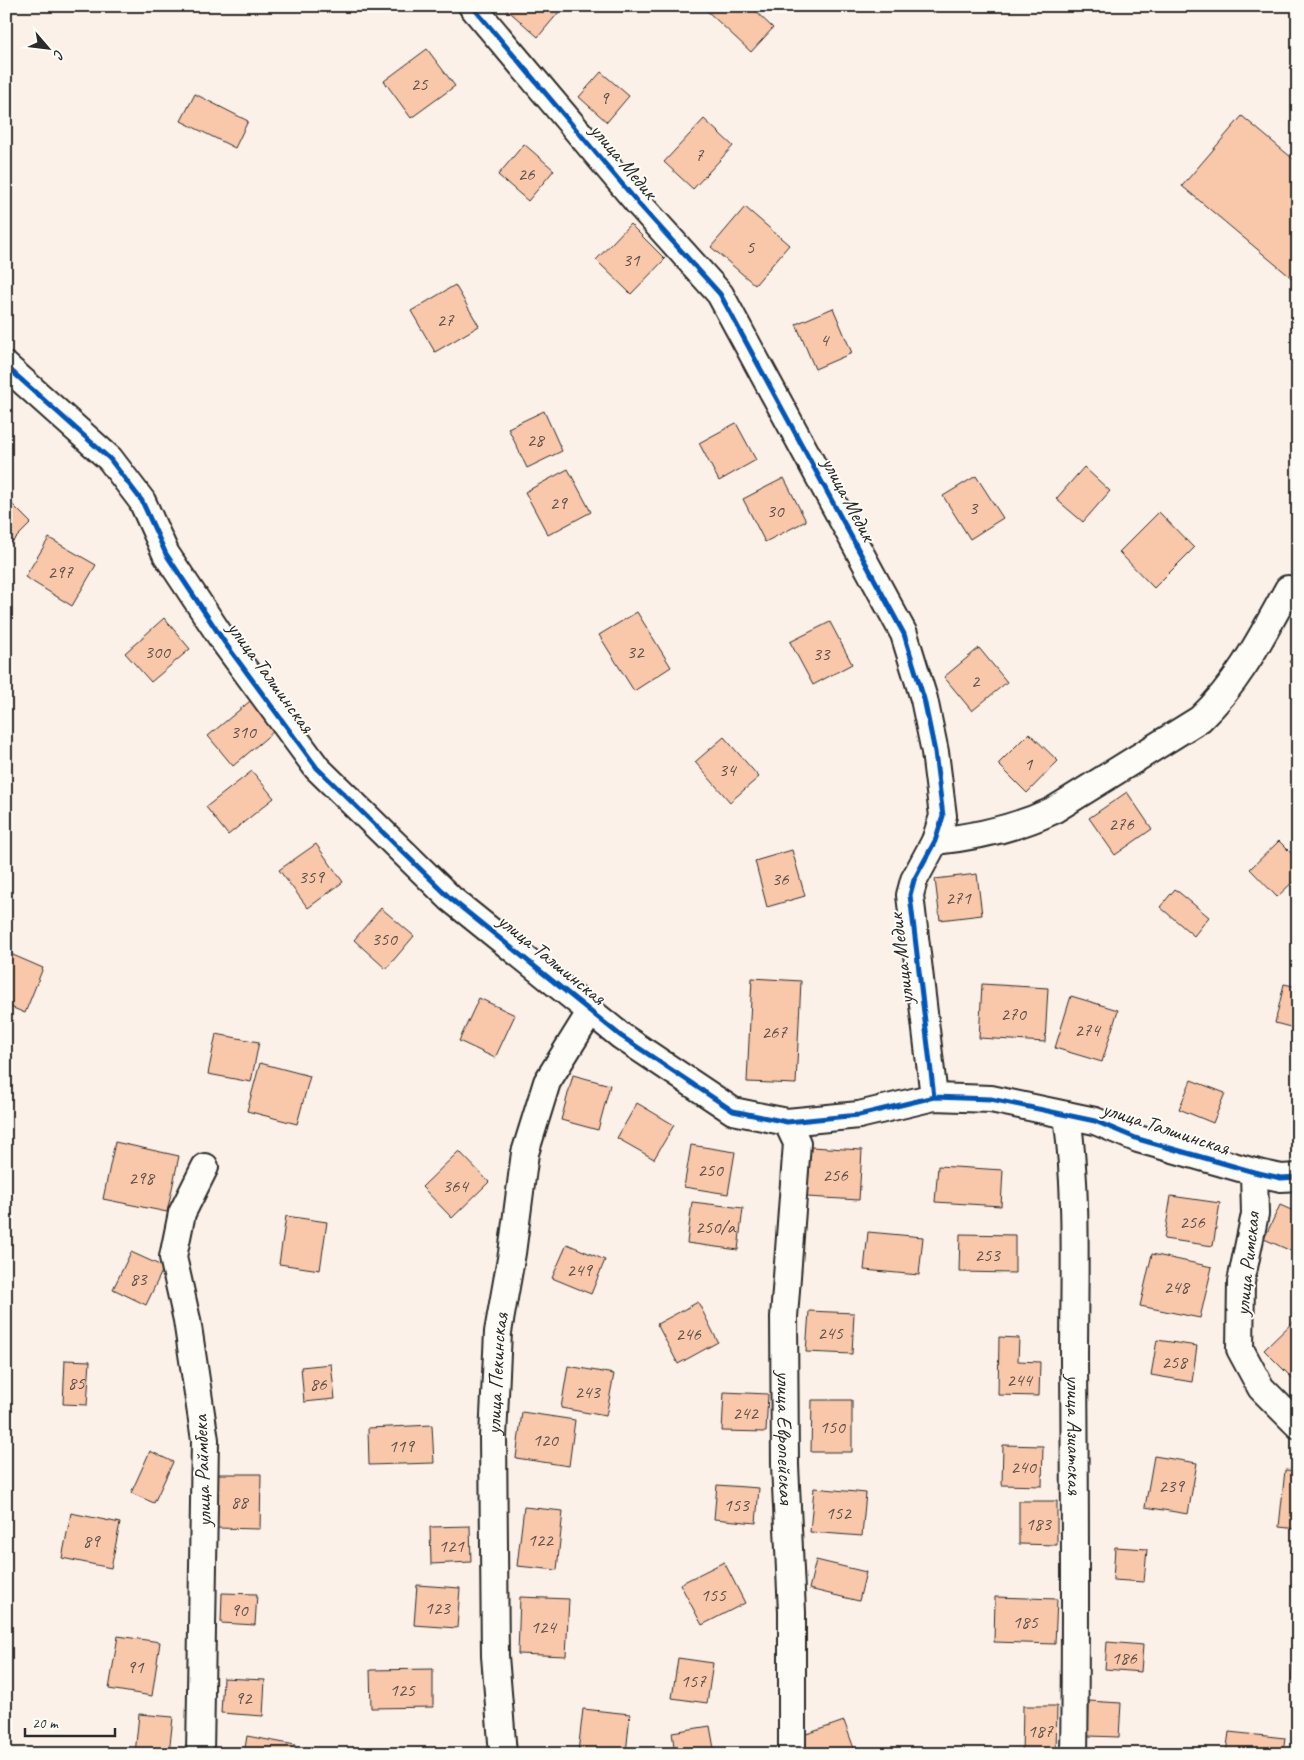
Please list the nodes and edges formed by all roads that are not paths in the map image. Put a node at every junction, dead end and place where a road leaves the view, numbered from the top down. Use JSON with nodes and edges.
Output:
{"nodes":[{"id":1,"x":472,"y":6,"type":"edge"},
{"id":2,"x":6,"y":366,"type":"edge"},
{"id":3,"x":1288,"y":589,"type":"dead end"},
{"id":4,"x":935,"y":841,"type":"junction"},
{"id":5,"x":591,"y":1011,"type":"junction"},
{"id":6,"x":934,"y":1097,"type":"junction"},
{"id":7,"x":1067,"y":1115,"type":"junction"},
{"id":8,"x":787,"y":1122,"type":"junction"},
{"id":9,"x":205,"y":1167,"type":"dead end"},
{"id":10,"x":1254,"y":1172,"type":"junction"},
{"id":11,"x":1298,"y":1176,"type":"edge"},
{"id":12,"x":1298,"y":1424,"type":"edge"},
{"id":13,"x":200,"y":1754,"type":"edge"},
{"id":14,"x":504,"y":1754,"type":"edge"},
{"id":15,"x":792,"y":1754,"type":"edge"},
{"id":16,"x":1074,"y":1754,"type":"edge"}],
"edges":[{"from":1,"to":4,"type":"street","name":"улица Медик"},
{"from":2,"to":5,"type":"street","name":"улица Талшинская"},
{"from":3,"to":4,"type":"street"},
{"from":4,"to":6,"type":"street","name":"улица Медик"},
{"from":5,"to":8,"type":"street","name":"улица Талшинская"},
{"from":5,"to":14,"type":"street","name":"улица Пекинская"},
{"from":6,"to":7,"type":"street","name":"улица Талшинская"},
{"from":6,"to":8,"type":"street","name":"улица Талшинская"},
{"from":7,"to":10,"type":"street","name":"улица Талшинская"},
{"from":7,"to":16,"type":"street","name":"улица Азиатская"},
{"from":8,"to":15,"type":"street","name":"улица Европейская"},
{"from":9,"to":13,"type":"street","name":"улица Раймбека"},
{"from":10,"to":11,"type":"street","name":"улица Талшинская"},
{"from":10,"to":12,"type":"street","name":"улица Римская"}]}
